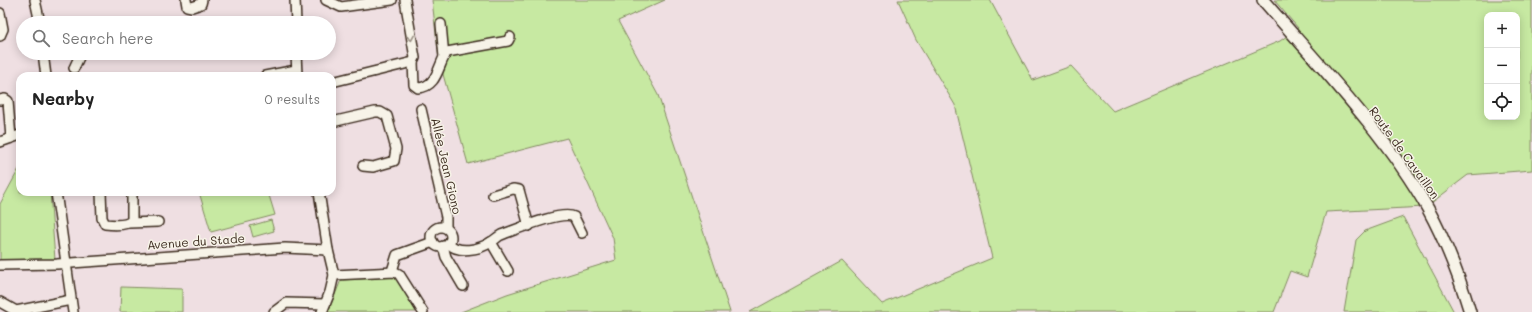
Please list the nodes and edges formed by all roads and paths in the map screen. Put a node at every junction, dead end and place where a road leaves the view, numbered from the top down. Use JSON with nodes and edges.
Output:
{"nodes":[{"id":1,"x":35,"y":0,"type":"edge"},
{"id":2,"x":186,"y":0,"type":"edge"},
{"id":3,"x":202,"y":0,"type":"edge"},
{"id":4,"x":295,"y":0,"type":"edge"},
{"id":5,"x":326,"y":0,"type":"edge"},
{"id":6,"x":392,"y":0,"type":"edge"},
{"id":7,"x":405,"y":0,"type":"edge"},
{"id":8,"x":1263,"y":0,"type":"edge"},
{"id":9,"x":0,"y":13,"type":"edge"},
{"id":10,"x":38,"y":16,"type":"edge"},
{"id":11,"x":296,"y":16,"type":"edge"},
{"id":12,"x":441,"y":24,"type":"dead end"},
{"id":13,"x":0,"y":36,"type":"edge"},
{"id":14,"x":510,"y":37,"type":"dead end"},
{"id":15,"x":444,"y":57,"type":"junction"},
{"id":16,"x":44,"y":60,"type":"edge"},
{"id":17,"x":78,"y":60,"type":"edge"},
{"id":18,"x":296,"y":60,"type":"edge"},
{"id":19,"x":413,"y":62,"type":"junction"},
{"id":20,"x":74,"y":68,"type":"dead end"},
{"id":21,"x":45,"y":72,"type":"edge"},
{"id":22,"x":297,"y":72,"type":"edge"},
{"id":23,"x":336,"y":81,"type":"edge"},
{"id":24,"x":0,"y":100,"type":"edge"},
{"id":25,"x":421,"y":109,"type":"dead end"},
{"id":26,"x":336,"y":121,"type":"edge"},
{"id":27,"x":16,"y":136,"type":"edge"},
{"id":28,"x":11,"y":138,"type":"junction"},
{"id":29,"x":0,"y":142,"type":"edge"},
{"id":30,"x":363,"y":166,"type":"dead end"},
{"id":31,"x":493,"y":195,"type":"dead end"},
{"id":32,"x":57,"y":196,"type":"edge"},
{"id":33,"x":101,"y":196,"type":"edge"},
{"id":34,"x":132,"y":196,"type":"edge"},
{"id":35,"x":320,"y":196,"type":"edge"},
{"id":36,"x":158,"y":222,"type":"dead end"},
{"id":37,"x":130,"y":223,"type":"junction"},
{"id":38,"x":529,"y":226,"type":"junction"},
{"id":39,"x":446,"y":228,"type":"junction"},
{"id":40,"x":582,"y":233,"type":"dead end"},
{"id":41,"x":433,"y":242,"type":"junction"},
{"id":42,"x":491,"y":242,"type":"junction"},
{"id":43,"x":446,"y":244,"type":"junction"},
{"id":44,"x":328,"y":250,"type":"junction"},
{"id":45,"x":66,"y":262,"type":"junction"},
{"id":46,"x":0,"y":265,"type":"edge"},
{"id":47,"x":392,"y":271,"type":"junction"},
{"id":48,"x":508,"y":271,"type":"dead end"},
{"id":49,"x":334,"y":275,"type":"junction"},
{"id":50,"x":463,"y":286,"type":"dead end"},
{"id":51,"x":71,"y":300,"type":"junction"},
{"id":52,"x":0,"y":302,"type":"edge"},
{"id":53,"x":323,"y":308,"type":"edge"},
{"id":54,"x":73,"y":312,"type":"edge"},
{"id":55,"x":274,"y":312,"type":"edge"},
{"id":56,"x":423,"y":312,"type":"edge"},
{"id":57,"x":1470,"y":312,"type":"edge"}],
"edges":[{"from":1,"to":10,"type":"street"},
{"from":2,"to":3,"type":"street"},
{"from":4,"to":11,"type":"street"},
{"from":5,"to":6,"type":"street"},
{"from":7,"to":19,"type":"street","one_way":true},
{"from":8,"to":57,"type":"main road","name":"Route de Cavaillon"},
{"from":9,"to":13,"type":"street"},
{"from":12,"to":15,"type":"street"},
{"from":14,"to":15,"type":"street"},
{"from":15,"to":19,"type":"street"},
{"from":16,"to":21,"type":"street"},
{"from":17,"to":20,"type":"street"},
{"from":18,"to":22,"type":"street"},
{"from":19,"to":23,"type":"street"},
{"from":24,"to":28,"type":"street"},
{"from":25,"to":39,"type":"street","name":"Allée Jean Giono"},
{"from":26,"to":30,"type":"street"},
{"from":27,"to":28,"type":"street"},
{"from":28,"to":29,"type":"street"},
{"from":31,"to":38,"type":"street"},
{"from":32,"to":45,"type":"street"},
{"from":33,"to":37,"type":"street"},
{"from":34,"to":37,"type":"street"},
{"from":35,"to":44,"type":"street"},
{"from":36,"to":37,"type":"street"},
{"from":38,"to":40,"type":"street"},
{"from":38,"to":42,"type":"street"},
{"from":39,"to":41,"type":"street"},
{"from":39,"to":43,"type":"street"},
{"from":41,"to":43,"type":"street"},
{"from":41,"to":47,"type":"street"},
{"from":42,"to":43,"type":"street"},
{"from":42,"to":48,"type":"street"},
{"from":43,"to":50,"type":"street"},
{"from":44,"to":45,"type":"street","name":"Avenue du Stade"},
{"from":44,"to":49,"type":"street"},
{"from":45,"to":46,"type":"street","name":"Avenue du Stade"},
{"from":45,"to":51,"type":"street"},
{"from":47,"to":49,"type":"street"},
{"from":47,"to":56,"type":"street"},
{"from":49,"to":53,"type":"street"},
{"from":51,"to":52,"type":"street"},
{"from":51,"to":54,"type":"street"},
{"from":53,"to":55,"type":"street"}]}
